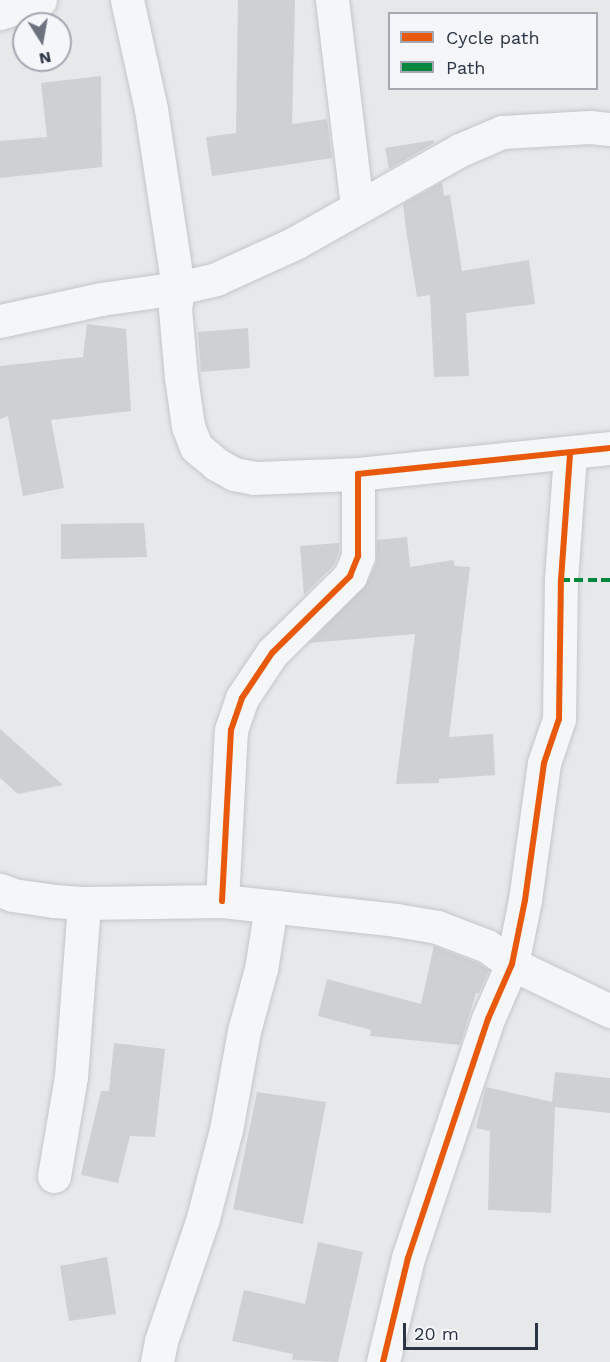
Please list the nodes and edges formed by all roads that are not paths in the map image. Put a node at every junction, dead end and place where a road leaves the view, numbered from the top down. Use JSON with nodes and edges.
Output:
{"nodes":[{"id":1,"x":40,"y":0,"type":"edge"},
{"id":2,"x":128,"y":0,"type":"edge"},
{"id":3,"x":332,"y":0,"type":"edge"},
{"id":4,"x":0,"y":13,"type":"edge"},
{"id":5,"x":610,"y":129,"type":"edge"},
{"id":6,"x":357,"y":207,"type":"junction"},
{"id":7,"x":178,"y":288,"type":"junction"},
{"id":8,"x":0,"y":321,"type":"edge"},
{"id":9,"x":610,"y":448,"type":"edge"},
{"id":10,"x":570,"y":454,"type":"junction"},
{"id":11,"x":358,"y":474,"type":"junction"},
{"id":12,"x":0,"y":890,"type":"edge"},
{"id":13,"x":222,"y":902,"type":"junction"},
{"id":14,"x":84,"y":903,"type":"junction"},
{"id":15,"x":271,"y":907,"type":"junction"},
{"id":16,"x":512,"y":964,"type":"junction"},
{"id":17,"x":610,"y":1011,"type":"edge"},
{"id":18,"x":54,"y":1176,"type":"dead end"},
{"id":19,"x":158,"y":1362,"type":"edge"},
{"id":20,"x":383,"y":1362,"type":"edge"}],
"edges":[{"from":1,"to":4,"type":"street"},
{"from":2,"to":7,"type":"street"},
{"from":3,"to":6,"type":"street"},
{"from":5,"to":6,"type":"street"},
{"from":6,"to":7,"type":"street"},
{"from":7,"to":8,"type":"street"},
{"from":7,"to":11,"type":"street"},
{"from":9,"to":10,"type":"street"},
{"from":10,"to":11,"type":"street"},
{"from":10,"to":16,"type":"street"},
{"from":11,"to":13,"type":"street"},
{"from":12,"to":14,"type":"street"},
{"from":13,"to":14,"type":"street"},
{"from":13,"to":15,"type":"street"},
{"from":14,"to":18,"type":"street"},
{"from":15,"to":16,"type":"street"},
{"from":15,"to":19,"type":"street"},
{"from":16,"to":17,"type":"street"},
{"from":16,"to":20,"type":"street"}]}
